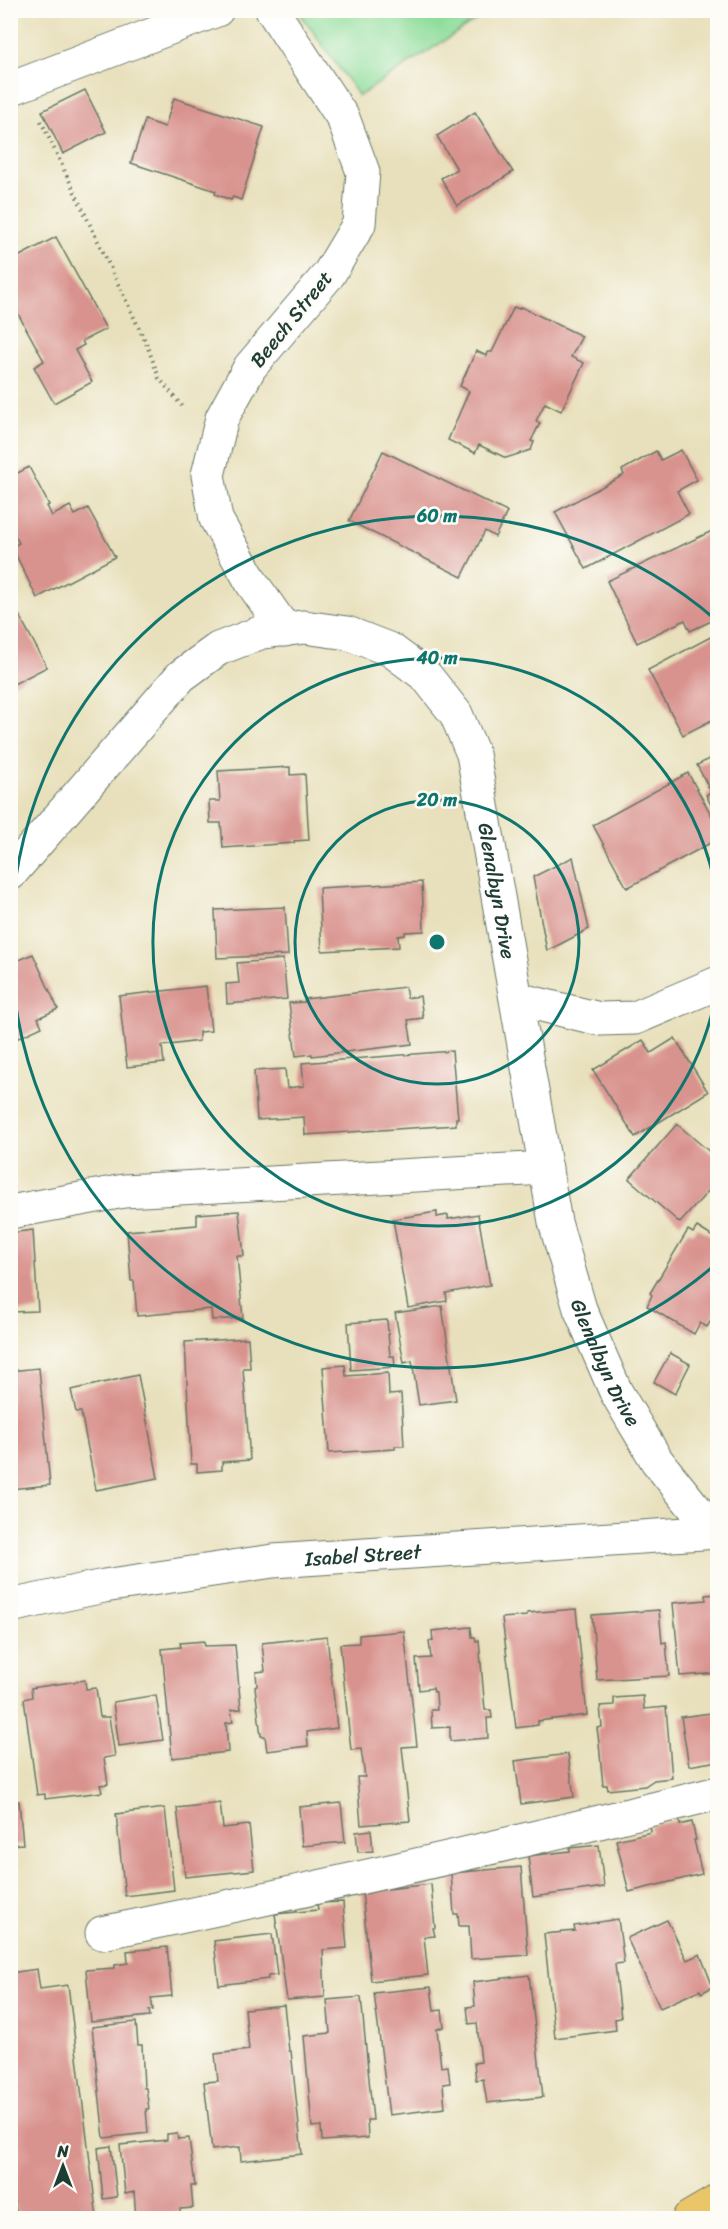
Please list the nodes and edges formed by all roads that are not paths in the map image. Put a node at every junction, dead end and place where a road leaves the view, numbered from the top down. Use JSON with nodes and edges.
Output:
{"nodes":[{"id":1,"x":218,"y":10,"type":"edge"},
{"id":2,"x":273,"y":10,"type":"edge"},
{"id":3,"x":17,"y":86,"type":"edge"},
{"id":4,"x":285,"y":630,"type":"junction"},
{"id":5,"x":10,"y":874,"type":"edge"},
{"id":6,"x":717,"y":983,"type":"edge"},
{"id":7,"x":517,"y":999,"type":"junction"},
{"id":8,"x":546,"y":1168,"type":"junction"},
{"id":9,"x":10,"y":1212,"type":"edge"},
{"id":10,"x":716,"y":1532,"type":"edge"},
{"id":11,"x":10,"y":1606,"type":"edge"},
{"id":12,"x":717,"y":1793,"type":"edge"},
{"id":13,"x":102,"y":1933,"type":"dead end"},
{"id":14,"x":717,"y":2201,"type":"edge"},
{"id":15,"x":689,"y":2218,"type":"edge"}],
"edges":[{"from":1,"to":3,"type":"street"},
{"from":2,"to":4,"type":"street","name":"Beech Street"},
{"from":4,"to":5,"type":"street","name":"Glenalbyn Drive"},
{"from":4,"to":7,"type":"street","name":"Glenalbyn Drive"},
{"from":6,"to":7,"type":"street"},
{"from":7,"to":8,"type":"street","name":"Glenalbyn Drive"},
{"from":8,"to":9,"type":"street"},
{"from":8,"to":10,"type":"street","name":"Glenalbyn Drive"},
{"from":10,"to":11,"type":"street","name":"Isabel Street"},
{"from":12,"to":13,"type":"street"},
{"from":14,"to":15,"type":"main road"}]}
